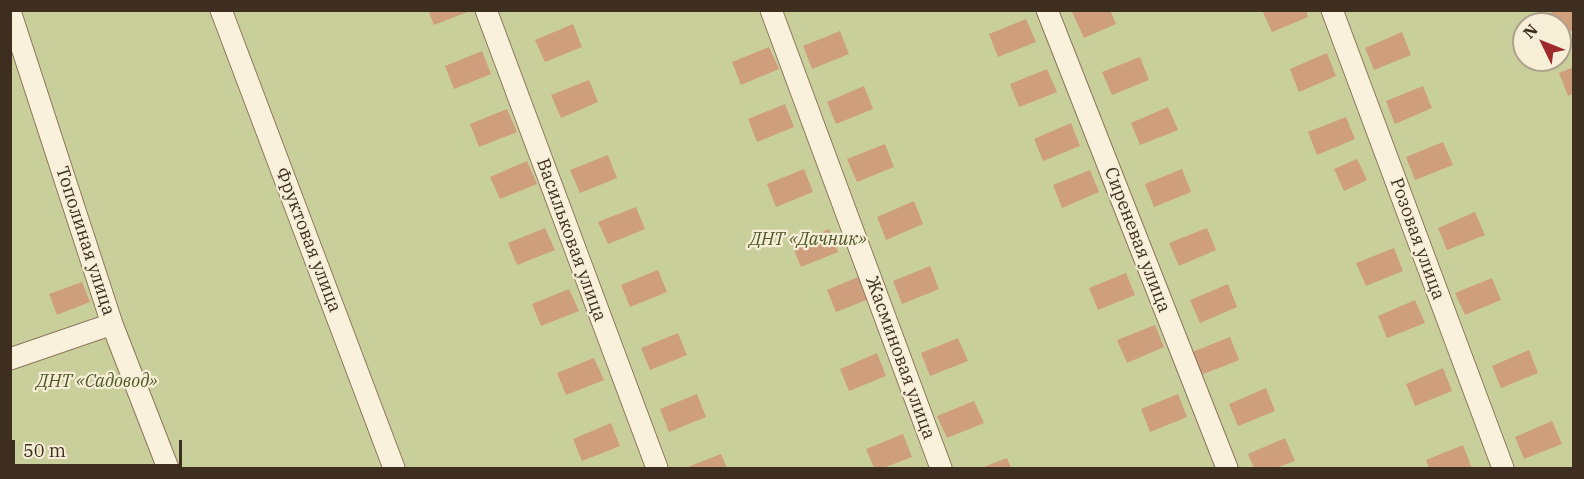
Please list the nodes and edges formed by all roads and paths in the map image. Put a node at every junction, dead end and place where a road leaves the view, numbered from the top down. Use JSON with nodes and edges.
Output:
{"nodes":[{"id":1,"x":221,"y":10,"type":"edge"},
{"id":2,"x":486,"y":10,"type":"edge"},
{"id":3,"x":771,"y":10,"type":"edge"},
{"id":4,"x":1047,"y":10,"type":"edge"},
{"id":5,"x":1332,"y":10,"type":"edge"},
{"id":6,"x":10,"y":11,"type":"edge"},
{"id":7,"x":112,"y":324,"type":"junction"},
{"id":8,"x":10,"y":359,"type":"edge"},
{"id":9,"x":168,"y":468,"type":"edge"},
{"id":10,"x":394,"y":468,"type":"edge"},
{"id":11,"x":657,"y":468,"type":"edge"},
{"id":12,"x":941,"y":468,"type":"edge"},
{"id":13,"x":1227,"y":468,"type":"edge"},
{"id":14,"x":1503,"y":468,"type":"edge"}],
"edges":[{"from":1,"to":10,"type":"street","name":"Фруктовая улица"},
{"from":2,"to":11,"type":"street","name":"Васильковая улица"},
{"from":3,"to":12,"type":"street","name":"Жасминовая улица"},
{"from":4,"to":13,"type":"street","name":"Сиреневая улица"},
{"from":5,"to":14,"type":"street","name":"Розовая улица"},
{"from":6,"to":7,"type":"street","name":"Тополиная улица"},
{"from":7,"to":8,"type":"street"},
{"from":7,"to":9,"type":"street","name":"Тополиная улица"}]}
